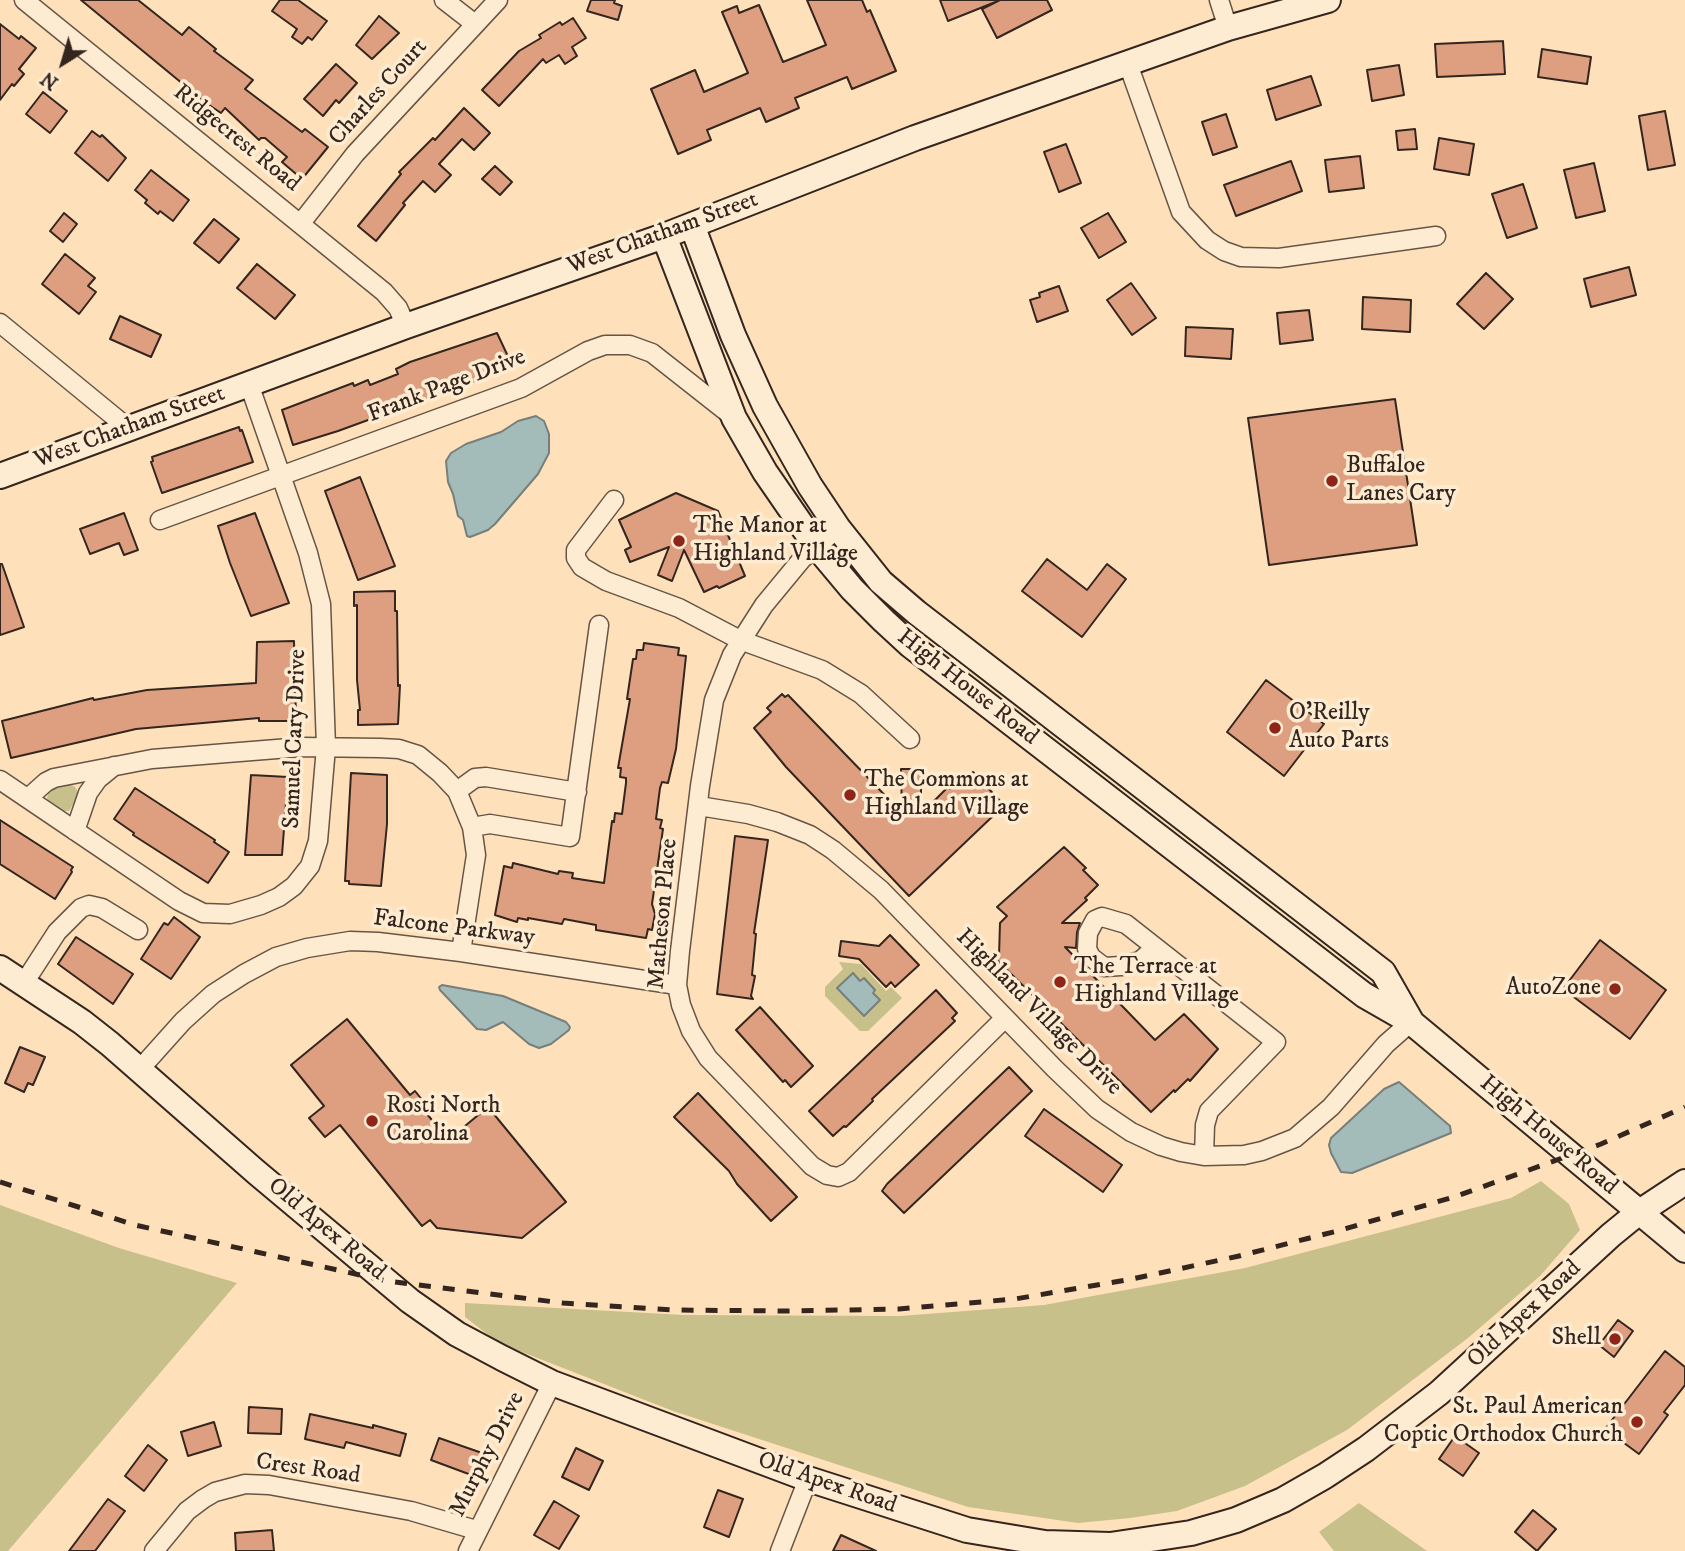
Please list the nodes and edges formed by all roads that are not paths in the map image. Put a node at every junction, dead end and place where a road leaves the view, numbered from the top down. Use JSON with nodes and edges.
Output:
{"nodes":[{"id":1,"x":24,"y":0,"type":"edge"},
{"id":2,"x":444,"y":0,"type":"edge"},
{"id":3,"x":498,"y":0,"type":"edge"},
{"id":4,"x":1219,"y":0,"type":"edge"},
{"id":5,"x":1328,"y":0,"type":"edge"},
{"id":6,"x":475,"y":24,"type":"junction"},
{"id":7,"x":1228,"y":28,"type":"junction"},
{"id":8,"x":1128,"y":64,"type":"junction"},
{"id":9,"x":301,"y":223,"type":"junction"},
{"id":10,"x":692,"y":225,"type":"junction"},
{"id":11,"x":664,"y":236,"type":"junction"},
{"id":12,"x":1436,"y":236,"type":"dead end"},
{"id":13,"x":0,"y":323,"type":"edge"},
{"id":14,"x":406,"y":326,"type":"junction"},
{"id":15,"x":249,"y":384,"type":"junction"},
{"id":16,"x":734,"y":418,"type":"junction"},
{"id":17,"x":128,"y":428,"type":"junction"},
{"id":18,"x":0,"y":476,"type":"edge"},
{"id":19,"x":280,"y":477,"type":"junction"},
{"id":20,"x":614,"y":500,"type":"dead end"},
{"id":21,"x":160,"y":520,"type":"dead end"},
{"id":22,"x":838,"y":528,"type":"junction"},
{"id":23,"x":816,"y":546,"type":"junction"},
{"id":24,"x":599,"y":625,"type":"dead end"},
{"id":25,"x":740,"y":640,"type":"junction"},
{"id":26,"x":910,"y":738,"type":"dead end"},
{"id":27,"x":326,"y":747,"type":"junction"},
{"id":28,"x":114,"y":766,"type":"junction"},
{"id":29,"x":0,"y":780,"type":"edge"},
{"id":30,"x":457,"y":791,"type":"junction"},
{"id":31,"x":577,"y":792,"type":"junction"},
{"id":32,"x":28,"y":798,"type":"junction"},
{"id":33,"x":699,"y":806,"type":"junction"},
{"id":34,"x":472,"y":827,"type":"junction"},
{"id":35,"x":75,"y":831,"type":"junction"},
{"id":36,"x":138,"y":930,"type":"dead end"},
{"id":37,"x":1155,"y":948,"type":"dead end"},
{"id":38,"x":461,"y":952,"type":"junction"},
{"id":39,"x":0,"y":968,"type":"edge"},
{"id":40,"x":24,"y":983,"type":"junction"},
{"id":41,"x":677,"y":985,"type":"junction"},
{"id":42,"x":1005,"y":1018,"type":"junction"},
{"id":43,"x":1411,"y":1021,"type":"junction"},
{"id":44,"x":140,"y":1069,"type":"junction"},
{"id":45,"x":1205,"y":1156,"type":"junction"},
{"id":46,"x":1685,"y":1182,"type":"edge"},
{"id":47,"x":1638,"y":1213,"type":"junction"},
{"id":48,"x":1685,"y":1250,"type":"edge"},
{"id":49,"x":552,"y":1383,"type":"junction"},
{"id":50,"x":808,"y":1479,"type":"junction"},
{"id":51,"x":477,"y":1530,"type":"junction"},
{"id":52,"x":154,"y":1551,"type":"edge"},
{"id":53,"x":467,"y":1551,"type":"edge"},
{"id":54,"x":780,"y":1551,"type":"edge"}],
"edges":[{"from":1,"to":9,"type":"street","name":"Ridgecrest Road"},
{"from":2,"to":6,"type":"street"},
{"from":3,"to":6,"type":"street","name":"Charles Court"},
{"from":4,"to":7,"type":"street"},
{"from":5,"to":7,"type":"main road","name":"West Chatham Street"},
{"from":6,"to":9,"type":"street","name":"Charles Court"},
{"from":7,"to":8,"type":"main road","name":"West Chatham Street"},
{"from":8,"to":10,"type":"main road","name":"West Chatham Street"},
{"from":8,"to":12,"type":"street"},
{"from":9,"to":14,"type":"street","name":"Ridgecrest Road"},
{"from":10,"to":11,"type":"main road","name":"West Chatham Street"},
{"from":10,"to":22,"type":"main road","name":"High House Road"},
{"from":11,"to":14,"type":"main road","name":"West Chatham Street"},
{"from":11,"to":16,"type":"main road","name":"High House Road"},
{"from":13,"to":17,"type":"street"},
{"from":14,"to":15,"type":"main road","name":"West Chatham Street"},
{"from":15,"to":17,"type":"main road","name":"West Chatham Street"},
{"from":15,"to":19,"type":"street","name":"Samuel Cary Drive"},
{"from":16,"to":19,"type":"street","name":"Frank Page Drive"},
{"from":16,"to":23,"type":"main road","name":"High House Road"},
{"from":17,"to":18,"type":"main road","name":"West Chatham Street"},
{"from":19,"to":21,"type":"street","name":"Frank Page Drive"},
{"from":19,"to":27,"type":"street","name":"Samuel Cary Drive"},
{"from":20,"to":25,"type":"street"},
{"from":22,"to":23,"type":"street","name":"Matheson Place"},
{"from":22,"to":43,"type":"main road","name":"High House Road"},
{"from":23,"to":25,"type":"street","name":"Matheson Place"},
{"from":23,"to":43,"type":"main road","name":"High House Road"},
{"from":24,"to":31,"type":"street"},
{"from":25,"to":26,"type":"street"},
{"from":25,"to":33,"type":"street","name":"Matheson Place"},
{"from":27,"to":28,"type":"street"},
{"from":27,"to":30,"type":"street"},
{"from":27,"to":35,"type":"street","name":"Samuel Cary Drive"},
{"from":28,"to":32,"type":"street"},
{"from":28,"to":35,"type":"street"},
{"from":29,"to":32,"type":"street","name":"Samuel Cary Drive"},
{"from":30,"to":31,"type":"street"},
{"from":30,"to":34,"type":"street"},
{"from":31,"to":34,"type":"street"},
{"from":32,"to":35,"type":"street","name":"Samuel Cary Drive"},
{"from":33,"to":41,"type":"street","name":"Matheson Place"},
{"from":33,"to":42,"type":"street","name":"Highland Village Drive"},
{"from":34,"to":38,"type":"street"},
{"from":36,"to":40,"type":"street"},
{"from":37,"to":45,"type":"street"},
{"from":38,"to":41,"type":"street","name":"Falcone Parkway"},
{"from":38,"to":44,"type":"street","name":"Falcone Parkway"},
{"from":39,"to":40,"type":"main road","name":"Old Apex Road"},
{"from":40,"to":44,"type":"main road","name":"Old Apex Road"},
{"from":41,"to":42,"type":"street","name":"Matheson Place"},
{"from":42,"to":45,"type":"street","name":"Highland Village Drive"},
{"from":43,"to":45,"type":"street","name":"Highland Village Drive"},
{"from":43,"to":47,"type":"main road","name":"High House Road"},
{"from":44,"to":49,"type":"main road","name":"Old Apex Road"},
{"from":46,"to":47,"type":"main road","name":"Old Apex Road"},
{"from":47,"to":48,"type":"main road","name":"High House Road"},
{"from":47,"to":50,"type":"main road","name":"Old Apex Road"},
{"from":49,"to":50,"type":"main road","name":"Old Apex Road"},
{"from":49,"to":51,"type":"street","name":"Murphy Drive"},
{"from":50,"to":54,"type":"street"},
{"from":51,"to":52,"type":"street","name":"Crest Road"},
{"from":51,"to":53,"type":"street","name":"Murphy Drive"}]}
